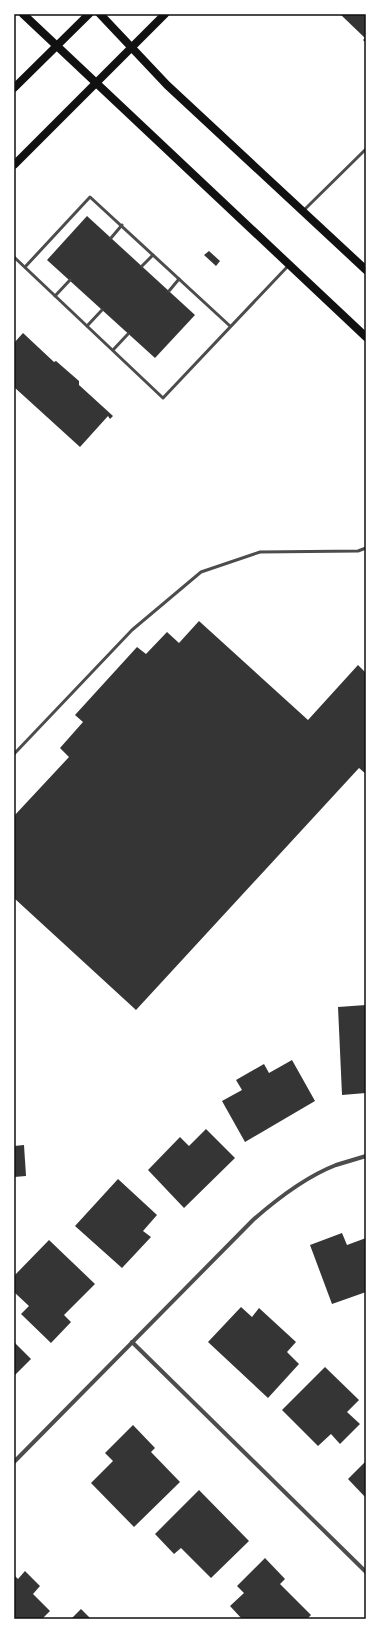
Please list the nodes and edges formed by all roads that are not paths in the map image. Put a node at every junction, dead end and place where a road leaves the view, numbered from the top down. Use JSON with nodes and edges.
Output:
{"nodes":[{"id":1,"x":23,"y":14,"type":"edge"},
{"id":2,"x":89,"y":14,"type":"edge"},
{"id":3,"x":100,"y":14,"type":"edge"},
{"id":4,"x":165,"y":14,"type":"edge"},
{"id":5,"x":56,"y":45,"type":"junction"},
{"id":6,"x":132,"y":48,"type":"junction"},
{"id":7,"x":96,"y":83,"type":"junction"},
{"id":8,"x":14,"y":88,"type":"edge"},
{"id":9,"x":366,"y":149,"type":"edge"},
{"id":10,"x":14,"y":164,"type":"edge"},
{"id":11,"x":303,"y":211,"type":"junction"},
{"id":12,"x":122,"y":225,"type":"junction"},
{"id":13,"x":111,"y":238,"type":"dead end"},
{"id":14,"x":153,"y":255,"type":"junction"},
{"id":15,"x":14,"y":257,"type":"edge"},
{"id":16,"x":289,"y":264,"type":"junction"},
{"id":17,"x":142,"y":266,"type":"dead end"},
{"id":18,"x":25,"y":268,"type":"junction"},
{"id":19,"x":366,"y":270,"type":"edge"},
{"id":20,"x":179,"y":279,"type":"junction"},
{"id":21,"x":70,"y":280,"type":"dead end"},
{"id":22,"x":169,"y":291,"type":"dead end"},
{"id":23,"x":55,"y":296,"type":"junction"},
{"id":24,"x":102,"y":310,"type":"dead end"},
{"id":25,"x":87,"y":326,"type":"junction"},
{"id":26,"x":230,"y":326,"type":"junction"},
{"id":27,"x":128,"y":334,"type":"dead end"},
{"id":28,"x":366,"y":337,"type":"edge"},
{"id":29,"x":113,"y":350,"type":"junction"},
{"id":30,"x":366,"y":548,"type":"edge"},
{"id":31,"x":14,"y":754,"type":"edge"},
{"id":32,"x":366,"y":1156,"type":"edge"},
{"id":33,"x":132,"y":1342,"type":"junction"},
{"id":34,"x":14,"y":1462,"type":"edge"},
{"id":35,"x":366,"y":1572,"type":"edge"}],
"edges":[{"from":1,"to":5,"type":"main road"},
{"from":2,"to":5,"type":"main road"},
{"from":3,"to":6,"type":"main road"},
{"from":4,"to":6,"type":"main road"},
{"from":5,"to":7,"type":"main road"},
{"from":5,"to":8,"type":"main road"},
{"from":6,"to":7,"type":"main road"},
{"from":6,"to":11,"type":"main road"},
{"from":7,"to":10,"type":"main road"},
{"from":7,"to":16,"type":"main road"},
{"from":9,"to":11,"type":"lane"},
{"from":11,"to":19,"type":"main road"},
{"from":12,"to":13,"type":"lane"},
{"from":12,"to":14,"type":"lane"},
{"from":12,"to":18,"type":"lane"},
{"from":14,"to":17,"type":"lane"},
{"from":14,"to":20,"type":"lane"},
{"from":15,"to":18,"type":"lane"},
{"from":16,"to":26,"type":"lane"},
{"from":16,"to":28,"type":"main road"},
{"from":18,"to":23,"type":"lane"},
{"from":20,"to":22,"type":"lane"},
{"from":20,"to":26,"type":"lane"},
{"from":21,"to":23,"type":"lane"},
{"from":23,"to":25,"type":"lane"},
{"from":24,"to":25,"type":"lane"},
{"from":25,"to":29,"type":"lane"},
{"from":26,"to":29,"type":"lane"},
{"from":27,"to":29,"type":"lane"},
{"from":30,"to":31,"type":"lane"},
{"from":32,"to":33,"type":"street"},
{"from":33,"to":34,"type":"street"},
{"from":33,"to":35,"type":"street"}]}
